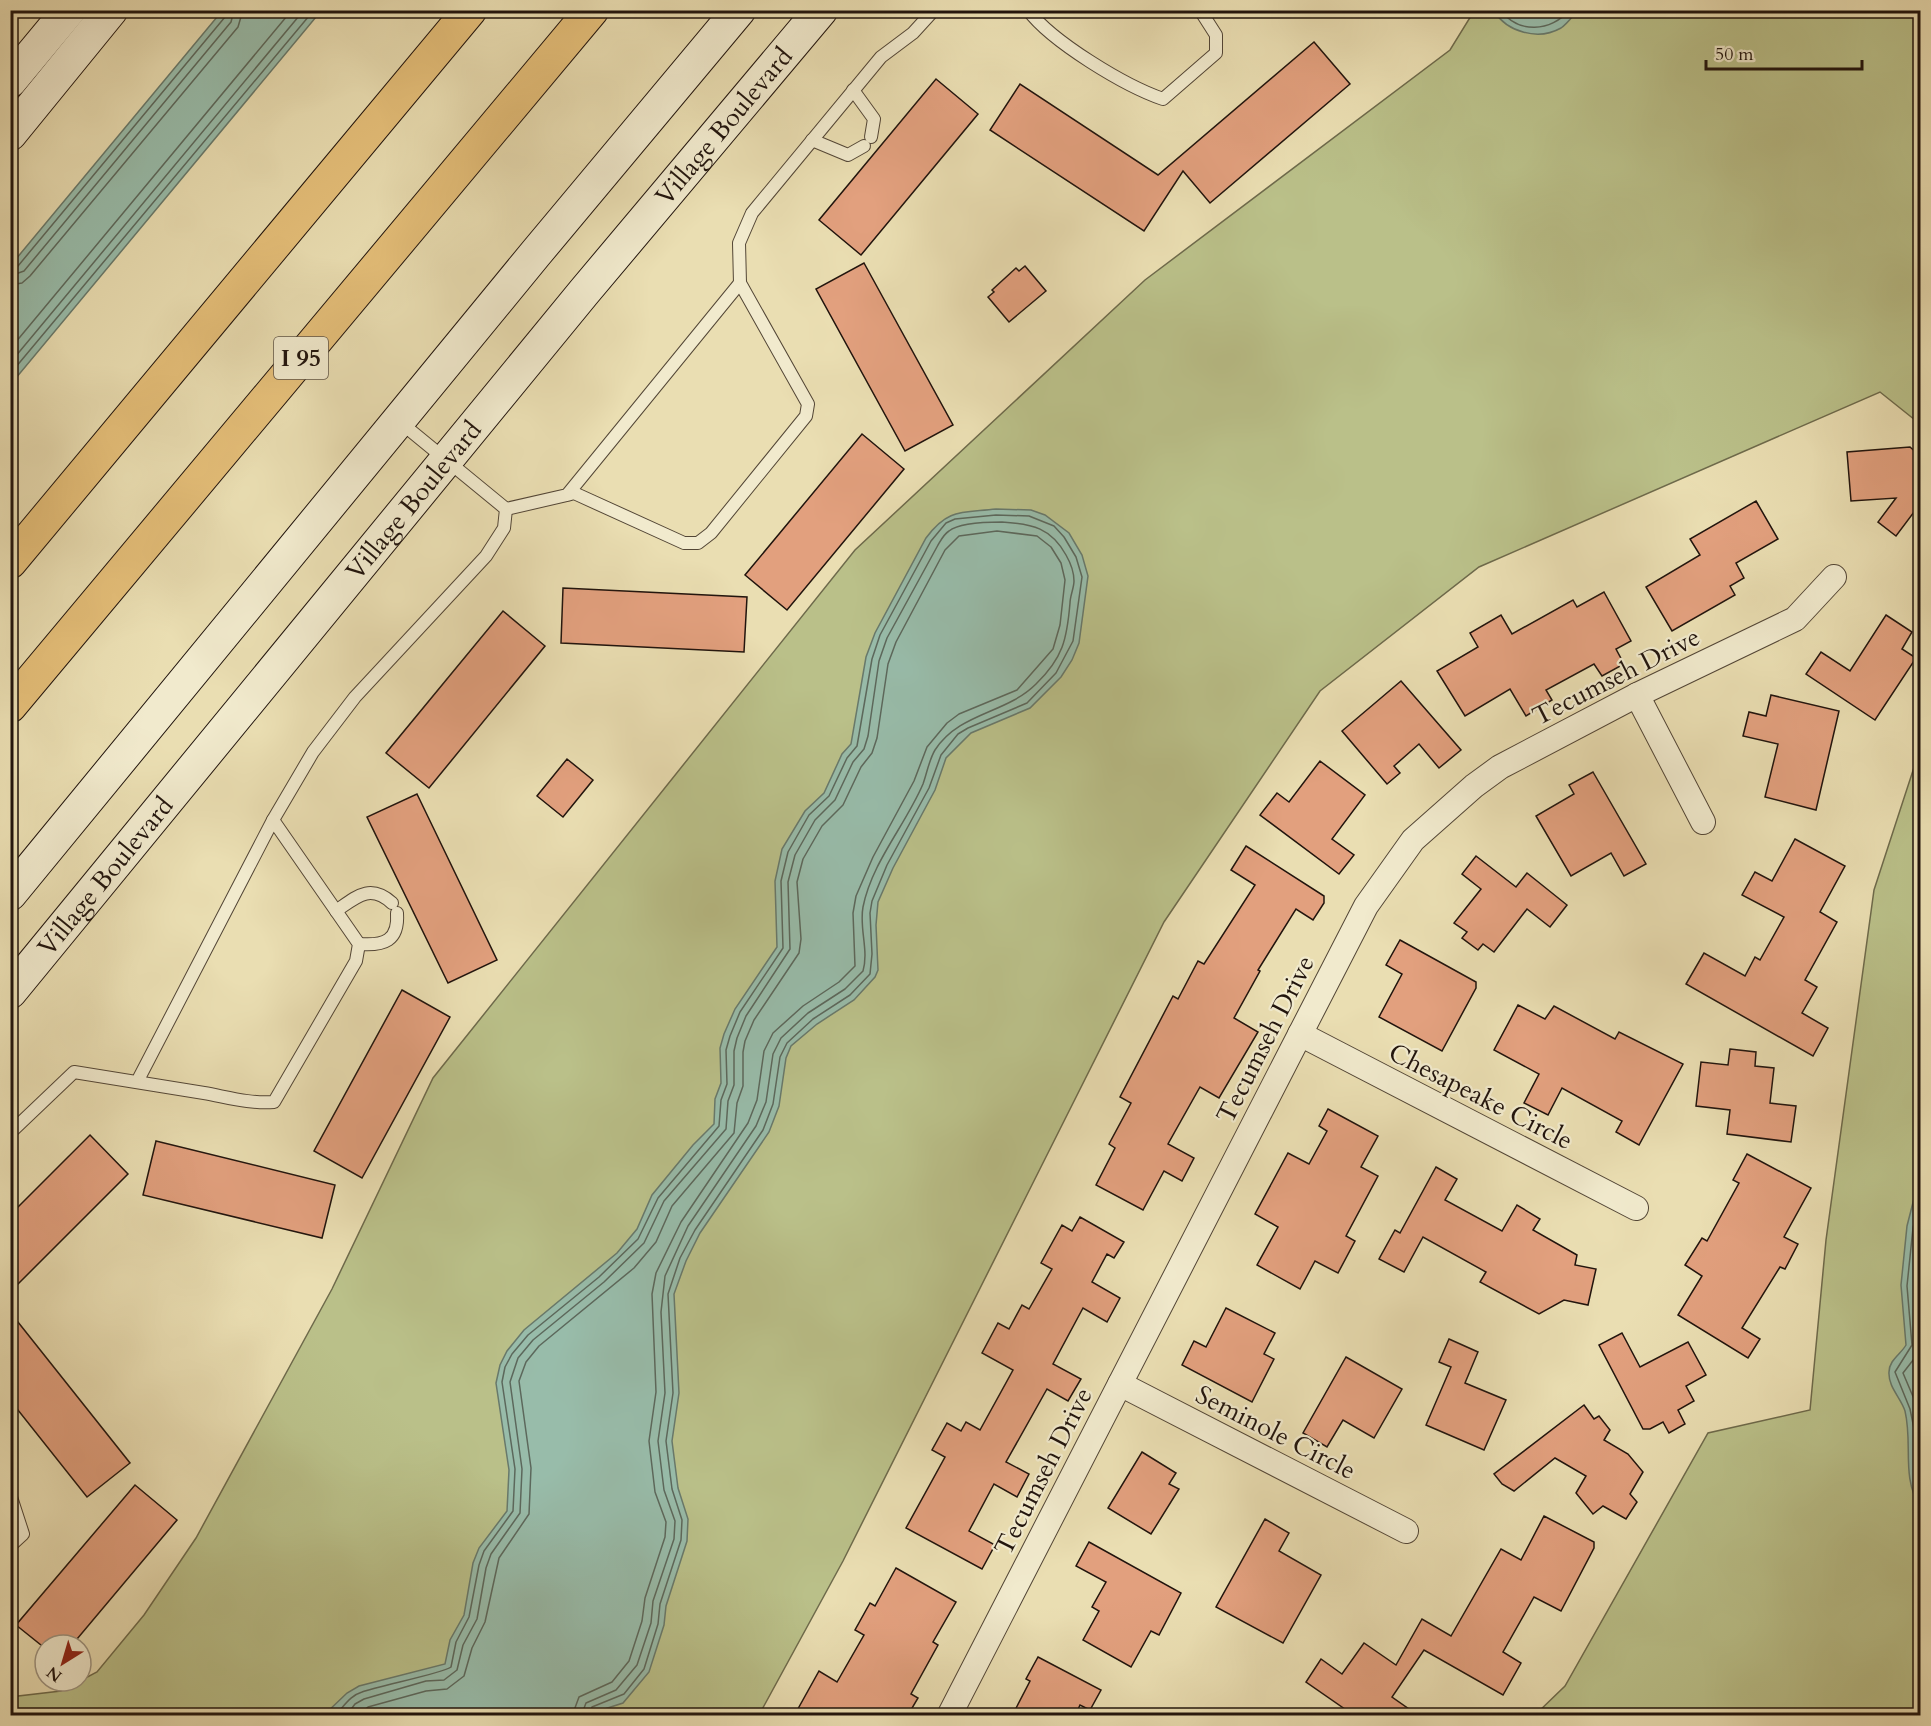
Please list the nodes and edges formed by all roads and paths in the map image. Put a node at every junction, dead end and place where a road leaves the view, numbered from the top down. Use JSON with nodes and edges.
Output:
{"nodes":[{"id":1,"x":69,"y":10,"type":"edge"},
{"id":2,"x":111,"y":10,"type":"edge"},
{"id":3,"x":471,"y":10,"type":"edge"},
{"id":4,"x":592,"y":10,"type":"edge"},
{"id":5,"x":739,"y":10,"type":"edge"},
{"id":6,"x":820,"y":10,"type":"edge"},
{"id":7,"x":934,"y":10,"type":"edge"},
{"id":8,"x":1028,"y":10,"type":"edge"},
{"id":9,"x":1200,"y":10,"type":"edge"},
{"id":10,"x":10,"y":81,"type":"edge"},
{"id":11,"x":854,"y":90,"type":"junction"},
{"id":12,"x":10,"y":134,"type":"edge"},
{"id":13,"x":812,"y":140,"type":"junction"},
{"id":14,"x":740,"y":283,"type":"junction"},
{"id":15,"x":398,"y":421,"type":"junction"},
{"id":16,"x":446,"y":461,"type":"junction"},
{"id":17,"x":567,"y":495,"type":"junction"},
{"id":18,"x":506,"y":508,"type":"junction"},
{"id":19,"x":10,"y":562,"type":"edge"},
{"id":20,"x":1834,"y":577,"type":"dead end"},
{"id":21,"x":1637,"y":695,"type":"junction"},
{"id":22,"x":10,"y":706,"type":"edge"},
{"id":23,"x":273,"y":820,"type":"junction"},
{"id":24,"x":1703,"y":822,"type":"dead end"},
{"id":25,"x":10,"y":894,"type":"edge"},
{"id":26,"x":336,"y":911,"type":"junction"},
{"id":27,"x":359,"y":944,"type":"junction"},
{"id":28,"x":10,"y":992,"type":"edge"},
{"id":29,"x":1300,"y":1034,"type":"junction"},
{"id":30,"x":137,"y":1083,"type":"junction"},
{"id":31,"x":10,"y":1133,"type":"edge"},
{"id":32,"x":1636,"y":1208,"type":"dead end"},
{"id":33,"x":1120,"y":1384,"type":"junction"},
{"id":34,"x":10,"y":1494,"type":"edge"},
{"id":35,"x":1406,"y":1531,"type":"dead end"},
{"id":36,"x":10,"y":1546,"type":"edge"},
{"id":37,"x":949,"y":1716,"type":"edge"}],
"edges":[{"from":1,"to":10,"type":"street"},
{"from":2,"to":12,"type":"street"},
{"from":3,"to":19,"type":"highway"},
{"from":4,"to":22,"type":"highway","number":"I 95"},
{"from":5,"to":15,"type":"street"},
{"from":6,"to":16,"type":"street","name":"Village Boulevard"},
{"from":7,"to":11,"type":"lane"},
{"from":8,"to":9,"type":"lane"},
{"from":11,"to":13,"type":"lane"},
{"from":11,"to":13,"type":"lane"},
{"from":13,"to":14,"type":"lane"},
{"from":14,"to":17,"type":"lane"},
{"from":14,"to":17,"type":"lane"},
{"from":15,"to":16,"type":"lane"},
{"from":15,"to":25,"type":"street"},
{"from":16,"to":18,"type":"lane"},
{"from":16,"to":28,"type":"street","name":"Village Boulevard"},
{"from":17,"to":18,"type":"lane"},
{"from":18,"to":23,"type":"lane"},
{"from":20,"to":21,"type":"street","name":"Tecumseh Drive"},
{"from":21,"to":24,"type":"street"},
{"from":21,"to":29,"type":"street","name":"Tecumseh Drive"},
{"from":23,"to":26,"type":"lane"},
{"from":23,"to":30,"type":"lane"},
{"from":26,"to":27,"type":"lane"},
{"from":26,"to":27,"type":"lane"},
{"from":27,"to":30,"type":"lane"},
{"from":29,"to":32,"type":"street","name":"Chesapeake Circle"},
{"from":29,"to":33,"type":"street","name":"Tecumseh Drive"},
{"from":30,"to":31,"type":"lane"},
{"from":33,"to":35,"type":"street","name":"Seminole Circle"},
{"from":33,"to":37,"type":"street","name":"Tecumseh Drive"},
{"from":34,"to":36,"type":"lane"}]}
